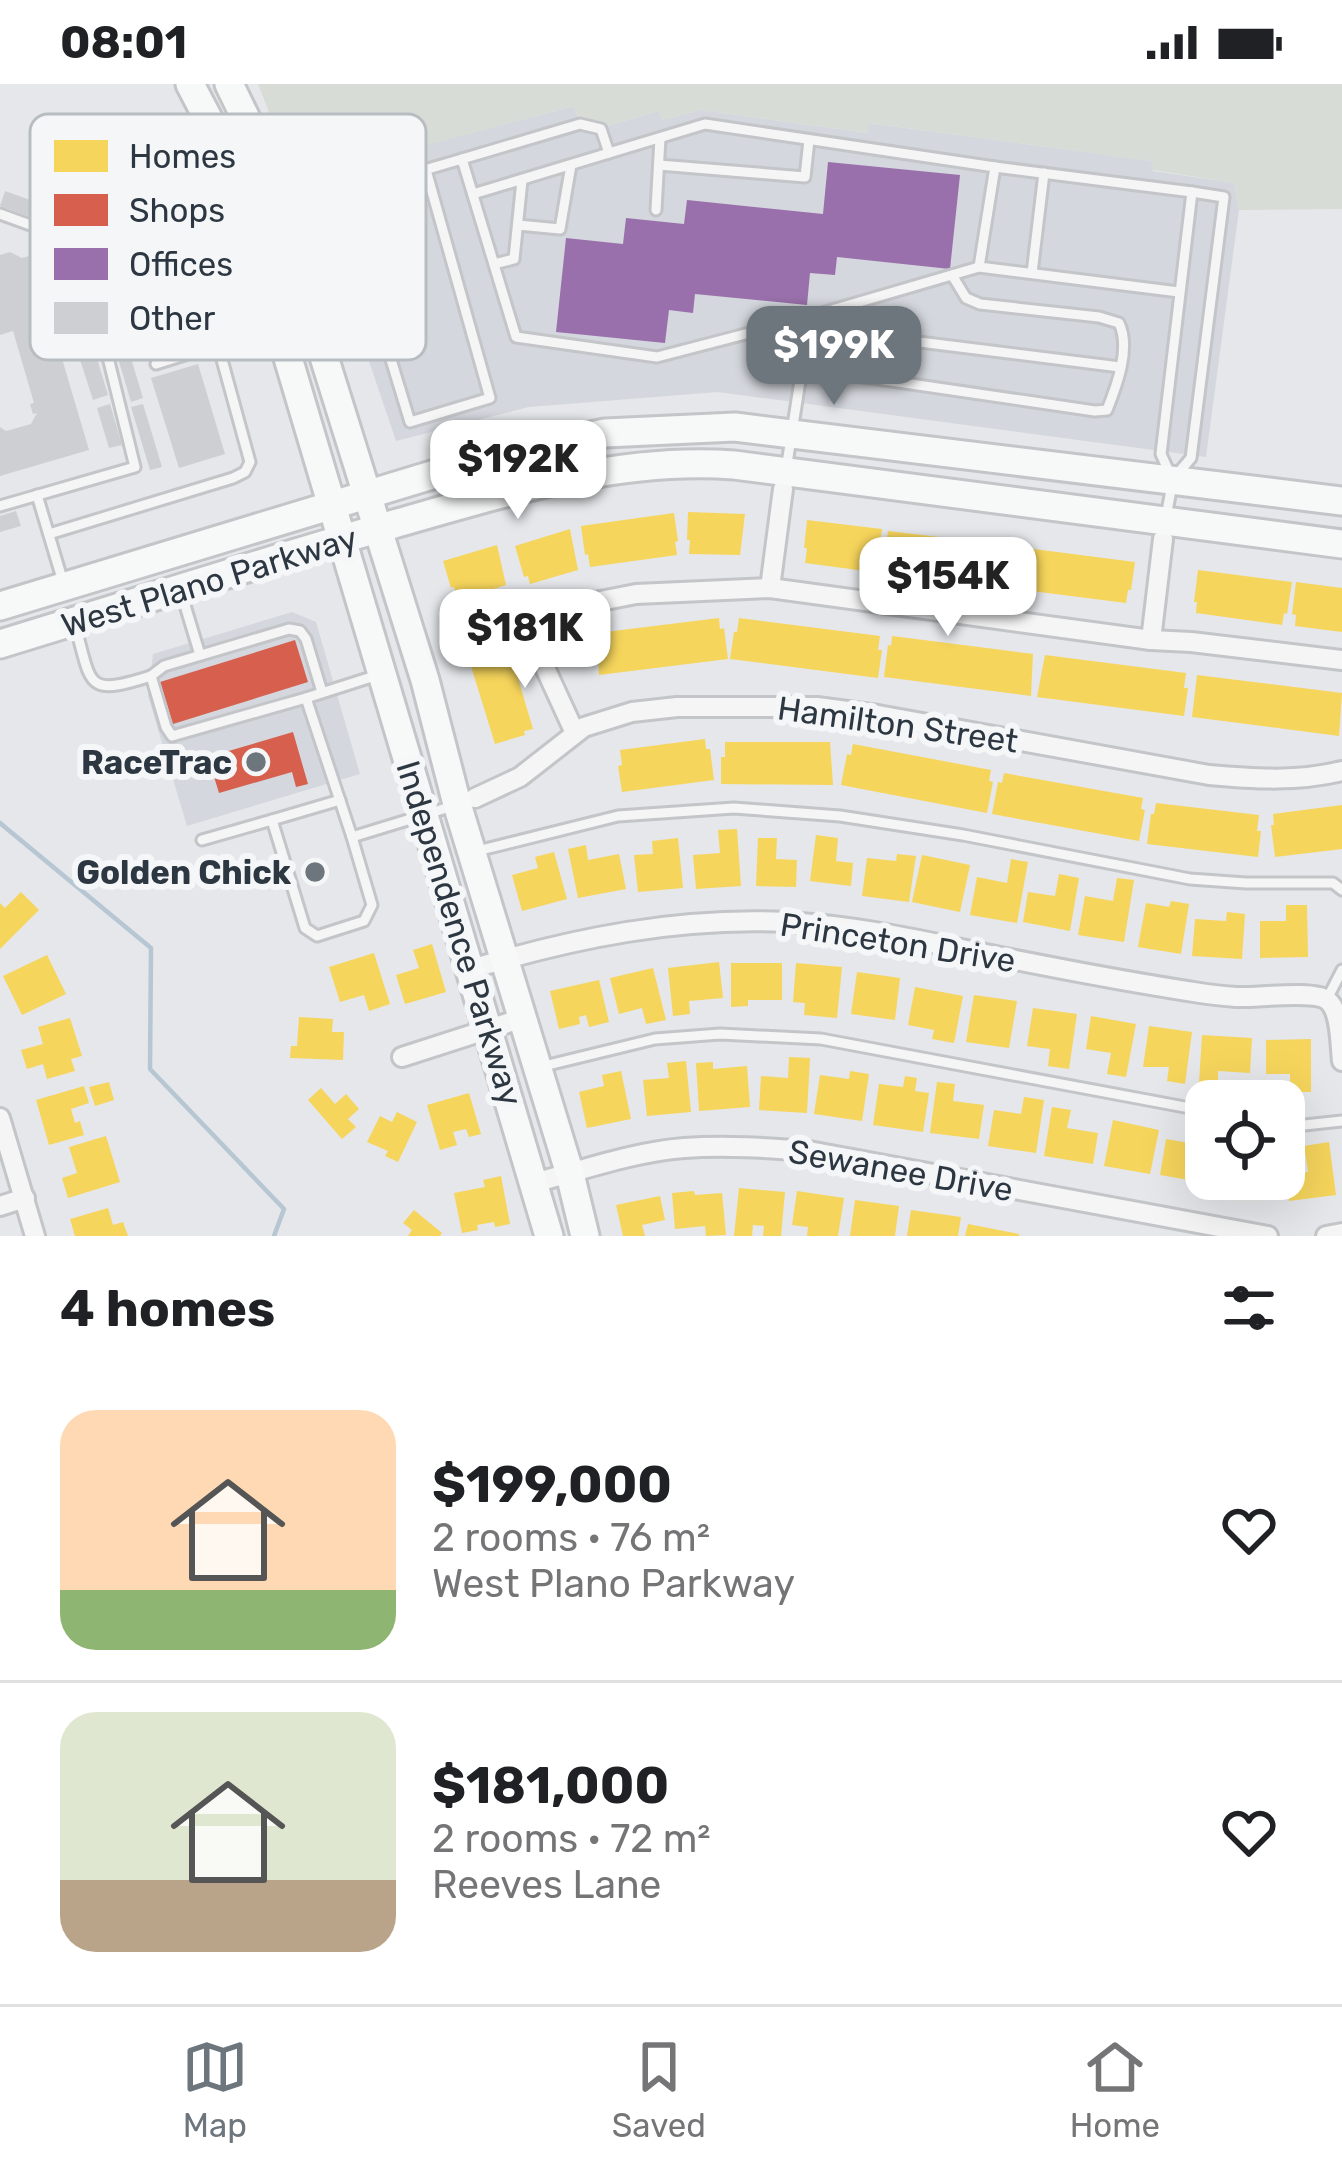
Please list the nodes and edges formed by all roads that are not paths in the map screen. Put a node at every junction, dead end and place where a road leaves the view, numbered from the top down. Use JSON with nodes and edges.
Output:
{"nodes":[{"id":1,"x":190,"y":84,"type":"edge"},
{"id":2,"x":229,"y":84,"type":"edge"},
{"id":3,"x":206,"y":114,"type":"edge"},
{"id":4,"x":244,"y":114,"type":"edge"},
{"id":5,"x":660,"y":138,"type":"junction"},
{"id":6,"x":809,"y":140,"type":"junction"},
{"id":7,"x":609,"y":153,"type":"junction"},
{"id":8,"x":462,"y":159,"type":"junction"},
{"id":9,"x":571,"y":165,"type":"junction"},
{"id":10,"x":658,"y":165,"type":"junction"},
{"id":11,"x":995,"y":167,"type":"junction"},
{"id":12,"x":426,"y":170,"type":"joint"},
{"id":13,"x":1044,"y":173,"type":"junction"},
{"id":14,"x":522,"y":180,"type":"junction"},
{"id":15,"x":1192,"y":191,"type":"junction"},
{"id":16,"x":473,"y":194,"type":"junction"},
{"id":17,"x":656,"y":210,"type":"dead end"},
{"id":18,"x":0,"y":214,"type":"edge"},
{"id":19,"x":30,"y":225,"type":"edge"},
{"id":20,"x":518,"y":225,"type":"junction"},
{"id":21,"x":494,"y":264,"type":"junction"},
{"id":22,"x":979,"y":267,"type":"junction"},
{"id":23,"x":1032,"y":273,"type":"junction"},
{"id":24,"x":952,"y":275,"type":"junction"},
{"id":25,"x":1179,"y":292,"type":"junction"},
{"id":26,"x":835,"y":309,"type":"junction"},
{"id":27,"x":784,"y":324,"type":"junction"},
{"id":28,"x":109,"y":360,"type":"edge"},
{"id":29,"x":169,"y":360,"type":"edge"},
{"id":30,"x":222,"y":360,"type":"edge"},
{"id":31,"x":290,"y":360,"type":"edge"},
{"id":32,"x":324,"y":360,"type":"edge"},
{"id":33,"x":391,"y":360,"type":"edge"},
{"id":34,"x":156,"y":364,"type":"dead end"},
{"id":35,"x":1120,"y":367,"type":"junction"},
{"id":36,"x":802,"y":368,"type":"junction"},
{"id":37,"x":792,"y":434,"type":"junction"},
{"id":38,"x":1172,"y":479,"type":"junction"},
{"id":39,"x":784,"y":481,"type":"junction"},
{"id":40,"x":367,"y":494,"type":"junction"},
{"id":41,"x":37,"y":495,"type":"junction"},
{"id":42,"x":1342,"y":501,"type":"edge"},
{"id":43,"x":331,"y":504,"type":"junction"},
{"id":44,"x":0,"y":506,"type":"edge"},
{"id":45,"x":378,"y":529,"type":"junction"},
{"id":46,"x":1164,"y":529,"type":"junction"},
{"id":47,"x":49,"y":534,"type":"junction"},
{"id":48,"x":341,"y":540,"type":"junction"},
{"id":49,"x":1342,"y":544,"type":"edge"},
{"id":50,"x":109,"y":573,"type":"junction"},
{"id":51,"x":65,"y":587,"type":"junction"},
{"id":52,"x":770,"y":588,"type":"junction"},
{"id":53,"x":180,"y":589,"type":"junction"},
{"id":54,"x":0,"y":606,"type":"edge"},
{"id":55,"x":74,"y":622,"type":"junction"},
{"id":56,"x":36,"y":633,"type":"junction"},
{"id":57,"x":1151,"y":640,"type":"junction"},
{"id":58,"x":0,"y":644,"type":"edge"},
{"id":59,"x":200,"y":655,"type":"junction"},
{"id":60,"x":1342,"y":660,"type":"edge"},
{"id":61,"x":381,"y":674,"type":"junction"},
{"id":62,"x":151,"y":676,"type":"junction"},
{"id":63,"x":322,"y":692,"type":"junction"},
{"id":64,"x":306,"y":698,"type":"junction"},
{"id":65,"x":575,"y":733,"type":"junction"},
{"id":66,"x":1342,"y":771,"type":"edge"},
{"id":67,"x":340,"y":800,"type":"junction"},
{"id":68,"x":466,"y":801,"type":"junction"},
{"id":69,"x":426,"y":814,"type":"junction"},
{"id":70,"x":272,"y":820,"type":"junction"},
{"id":71,"x":352,"y":837,"type":"junction"},
{"id":72,"x":202,"y":841,"type":"dead end"},
{"id":73,"x":471,"y":852,"type":"junction"},
{"id":74,"x":1342,"y":890,"type":"edge"},
{"id":75,"x":503,"y":959,"type":"junction"},
{"id":76,"x":471,"y":969,"type":"junction"},
{"id":77,"x":1342,"y":970,"type":"edge"},
{"id":78,"x":1327,"y":999,"type":"junction"},
{"id":79,"x":523,"y":1018,"type":"junction"},
{"id":80,"x":488,"y":1028,"type":"junction"},
{"id":81,"x":402,"y":1057,"type":"dead end"},
{"id":82,"x":1342,"y":1060,"type":"edge"},
{"id":83,"x":538,"y":1067,"type":"junction"},
{"id":84,"x":1185,"y":1107,"type":"edge"},
{"id":85,"x":0,"y":1118,"type":"edge"},
{"id":86,"x":1342,"y":1121,"type":"edge"},
{"id":87,"x":1305,"y":1125,"type":"edge"},
{"id":88,"x":570,"y":1174,"type":"junction"},
{"id":89,"x":534,"y":1183,"type":"junction"},
{"id":90,"x":25,"y":1198,"type":"junction"},
{"id":91,"x":0,"y":1206,"type":"edge"},
{"id":92,"x":1342,"y":1233,"type":"edge"},
{"id":93,"x":35,"y":1236,"type":"edge"},
{"id":94,"x":549,"y":1236,"type":"edge"},
{"id":95,"x":585,"y":1236,"type":"edge"},
{"id":96,"x":1268,"y":1236,"type":"edge"},
{"id":97,"x":1326,"y":1236,"type":"edge"}],
"edges":[{"from":1,"to":3,"type":"main road","name":"Independence Parkway"},
{"from":2,"to":4,"type":"main road","name":"Independence Parkway"},
{"from":5,"to":6,"type":"lane"},
{"from":5,"to":7,"type":"lane"},
{"from":5,"to":10,"type":"lane"},
{"from":6,"to":10,"type":"lane"},
{"from":6,"to":11,"type":"lane"},
{"from":7,"to":8,"type":"lane"},
{"from":7,"to":9,"type":"lane"},
{"from":8,"to":12,"type":"lane"},
{"from":8,"to":16,"type":"lane"},
{"from":9,"to":14,"type":"lane"},
{"from":9,"to":20,"type":"lane"},
{"from":10,"to":17,"type":"lane"},
{"from":11,"to":13,"type":"lane"},
{"from":11,"to":22,"type":"lane"},
{"from":12,"to":33,"type":"lane"},
{"from":13,"to":15,"type":"lane"},
{"from":13,"to":23,"type":"lane"},
{"from":14,"to":16,"type":"lane"},
{"from":14,"to":20,"type":"lane"},
{"from":15,"to":25,"type":"lane"},
{"from":15,"to":38,"type":"lane"},
{"from":16,"to":21,"type":"lane"},
{"from":18,"to":19,"type":"lane"},
{"from":20,"to":21,"type":"lane"},
{"from":21,"to":27,"type":"lane"},
{"from":22,"to":23,"type":"lane"},
{"from":22,"to":24,"type":"lane"},
{"from":23,"to":25,"type":"lane"},
{"from":24,"to":26,"type":"lane"},
{"from":24,"to":35,"type":"lane"},
{"from":25,"to":38,"type":"lane"},
{"from":26,"to":27,"type":"lane"},
{"from":26,"to":35,"type":"lane"},
{"from":27,"to":36,"type":"lane"},
{"from":28,"to":41,"type":"lane"},
{"from":29,"to":34,"type":"lane"},
{"from":30,"to":47,"type":"lane"},
{"from":31,"to":43,"type":"main road","name":"Independence Parkway"},
{"from":32,"to":40,"type":"main road","name":"Independence Parkway"},
{"from":35,"to":36,"type":"lane"},
{"from":36,"to":37,"type":"lane"},
{"from":37,"to":38,"type":"main road","name":"West Plano Parkway"},
{"from":37,"to":39,"type":"lane"},
{"from":37,"to":40,"type":"main road","name":"West Plano Parkway"},
{"from":38,"to":42,"type":"main road","name":"West Plano Parkway"},
{"from":38,"to":46,"type":"lane"},
{"from":39,"to":45,"type":"main road","name":"West Plano Parkway"},
{"from":39,"to":46,"type":"main road","name":"West Plano Parkway"},
{"from":39,"to":52,"type":"street"},
{"from":40,"to":43,"type":"main road","name":"West Plano Parkway"},
{"from":40,"to":45,"type":"main road","name":"Independence Parkway"},
{"from":41,"to":44,"type":"lane"},
{"from":41,"to":47,"type":"lane"},
{"from":43,"to":48,"type":"main road","name":"Independence Parkway"},
{"from":43,"to":50,"type":"main road","name":"West Plano Parkway"},
{"from":45,"to":48,"type":"main road","name":"West Plano Parkway"},
{"from":45,"to":68,"type":"main road","name":"Independence Parkway"},
{"from":46,"to":49,"type":"main road","name":"West Plano Parkway"},
{"from":46,"to":57,"type":"street"},
{"from":47,"to":51,"type":"lane"},
{"from":48,"to":53,"type":"main road","name":"West Plano Parkway"},
{"from":48,"to":61,"type":"main road","name":"Independence Parkway"},
{"from":50,"to":51,"type":"main road","name":"West Plano Parkway"},
{"from":50,"to":55,"type":"main road"},
{"from":51,"to":54,"type":"main road","name":"West Plano Parkway"},
{"from":51,"to":56,"type":"main road"},
{"from":52,"to":57,"type":"street"},
{"from":52,"to":65,"type":"street"},
{"from":53,"to":55,"type":"main road","name":"West Plano Parkway"},
{"from":53,"to":59,"type":"lane"},
{"from":55,"to":56,"type":"main road","name":"West Plano Parkway"},
{"from":55,"to":62,"type":"lane"},
{"from":56,"to":58,"type":"main road","name":"West Plano Parkway"},
{"from":57,"to":60,"type":"street"},
{"from":59,"to":62,"type":"lane"},
{"from":59,"to":63,"type":"lane"},
{"from":61,"to":63,"type":"lane"},
{"from":61,"to":69,"type":"main road","name":"Independence Parkway"},
{"from":62,"to":64,"type":"lane"},
{"from":63,"to":64,"type":"lane"},
{"from":64,"to":67,"type":"lane"},
{"from":65,"to":66,"type":"street","name":"Hamilton Street"},
{"from":65,"to":68,"type":"street","name":"Hamilton Street"},
{"from":67,"to":70,"type":"lane"},
{"from":67,"to":71,"type":"lane"},
{"from":68,"to":69,"type":"lane"},
{"from":68,"to":73,"type":"main road","name":"Independence Parkway"},
{"from":69,"to":71,"type":"lane"},
{"from":69,"to":76,"type":"main road","name":"Independence Parkway"},
{"from":70,"to":71,"type":"lane"},
{"from":70,"to":72,"type":"lane"},
{"from":73,"to":74,"type":"lane"},
{"from":73,"to":75,"type":"main road","name":"Independence Parkway"},
{"from":75,"to":76,"type":"street","name":"Princeton Drive"},
{"from":75,"to":78,"type":"street","name":"Princeton Drive"},
{"from":75,"to":79,"type":"main road","name":"Independence Parkway"},
{"from":76,"to":80,"type":"main road","name":"Independence Parkway"},
{"from":77,"to":78,"type":"lane"},
{"from":78,"to":82,"type":"street"},
{"from":79,"to":80,"type":"street"},
{"from":79,"to":83,"type":"main road","name":"Independence Parkway"},
{"from":80,"to":81,"type":"street"},
{"from":80,"to":89,"type":"main road","name":"Independence Parkway"},
{"from":83,"to":84,"type":"lane"},
{"from":83,"to":88,"type":"main road","name":"Independence Parkway"},
{"from":85,"to":90,"type":"street"},
{"from":86,"to":87,"type":"lane"},
{"from":88,"to":89,"type":"street","name":"Sewanee Drive"},
{"from":88,"to":95,"type":"main road","name":"Independence Parkway"},
{"from":88,"to":96,"type":"street","name":"Sewanee Drive"},
{"from":89,"to":94,"type":"main road","name":"Independence Parkway"},
{"from":90,"to":91,"type":"street"},
{"from":90,"to":93,"type":"street"},
{"from":92,"to":97,"type":"street"}]}
